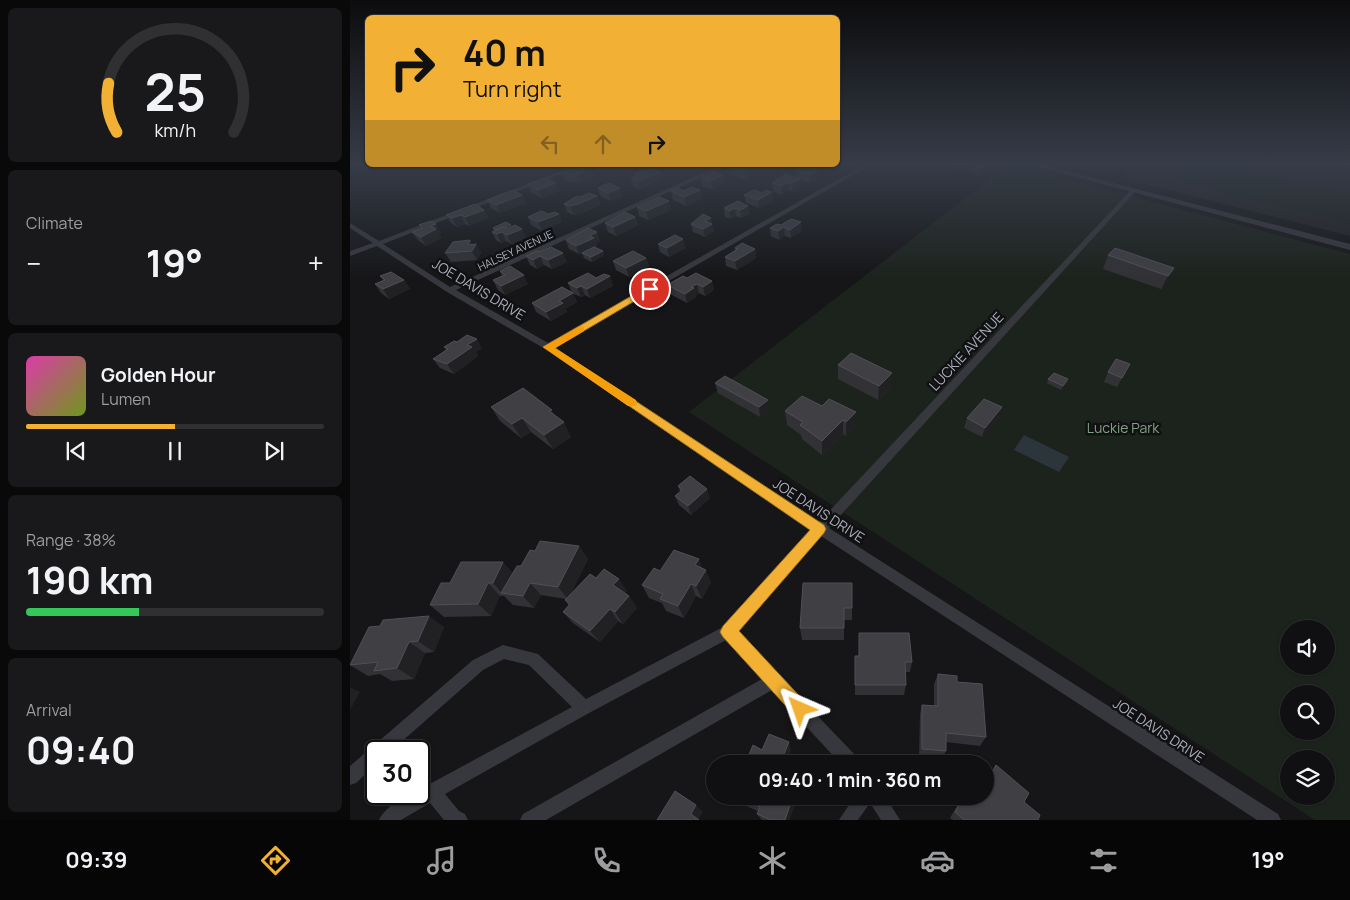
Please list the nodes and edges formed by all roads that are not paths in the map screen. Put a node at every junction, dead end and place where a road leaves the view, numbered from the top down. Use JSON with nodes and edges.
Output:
{"nodes":[{"id":1,"x":488,"y":201,"type":"edge"},
{"id":2,"x":645,"y":201,"type":"edge"},
{"id":3,"x":804,"y":201,"type":"edge"},
{"id":4,"x":1123,"y":201,"type":"edge"},
{"id":5,"x":1173,"y":201,"type":"edge"},
{"id":6,"x":350,"y":225,"type":"edge"},
{"id":7,"x":378,"y":244,"type":"junction"},
{"id":8,"x":1350,"y":247,"type":"edge"},
{"id":9,"x":350,"y":254,"type":"edge"},
{"id":10,"x":450,"y":290,"type":"junction"},
{"id":11,"x":548,"y":347,"type":"junction"},
{"id":12,"x":820,"y":529,"type":"junction"},
{"id":13,"x":728,"y":632,"type":"junction"},
{"id":14,"x":774,"y":681,"type":"junction"},
{"id":15,"x":584,"y":708,"type":"junction"},
{"id":16,"x":392,"y":740,"type":"edge"},
{"id":17,"x":844,"y":755,"type":"edge"},
{"id":18,"x":365,"y":764,"type":"edge"},
{"id":19,"x":350,"y":777,"type":"edge"},
{"id":20,"x":432,"y":792,"type":"junction"},
{"id":21,"x":859,"y":805,"type":"edge"},
{"id":22,"x":881,"y":805,"type":"edge"},
{"id":23,"x":388,"y":820,"type":"edge"},
{"id":24,"x":459,"y":820,"type":"edge"},
{"id":25,"x":529,"y":820,"type":"edge"},
{"id":26,"x":848,"y":820,"type":"edge"},
{"id":27,"x":891,"y":820,"type":"edge"},
{"id":28,"x":1272,"y":820,"type":"edge"}],
"edges":[{"from":1,"to":7,"type":"street"},
{"from":2,"to":10,"type":"street","name":"HALSEY AVENUE"},
{"from":3,"to":11,"type":"street"},
{"from":4,"to":12,"type":"street","name":"LUCKIE AVENUE"},
{"from":5,"to":8,"type":"street"},
{"from":6,"to":7,"type":"street","name":"JOE DAVIS DRIVE"},
{"from":7,"to":9,"type":"street"},
{"from":7,"to":10,"type":"street","name":"JOE DAVIS DRIVE"},
{"from":10,"to":11,"type":"street","name":"JOE DAVIS DRIVE"},
{"from":11,"to":12,"type":"street","name":"JOE DAVIS DRIVE"},
{"from":12,"to":13,"type":"street","name":"LUCKIE AVENUE"},
{"from":12,"to":28,"type":"street","name":"JOE DAVIS DRIVE"},
{"from":13,"to":14,"type":"street"},
{"from":13,"to":15,"type":"street"},
{"from":14,"to":17,"type":"street"},
{"from":14,"to":25,"type":"street"},
{"from":15,"to":16,"type":"street"},
{"from":15,"to":20,"type":"street"},
{"from":18,"to":19,"type":"street"},
{"from":20,"to":23,"type":"street"},
{"from":20,"to":24,"type":"street"},
{"from":21,"to":26,"type":"street"},
{"from":22,"to":27,"type":"street"}]}
